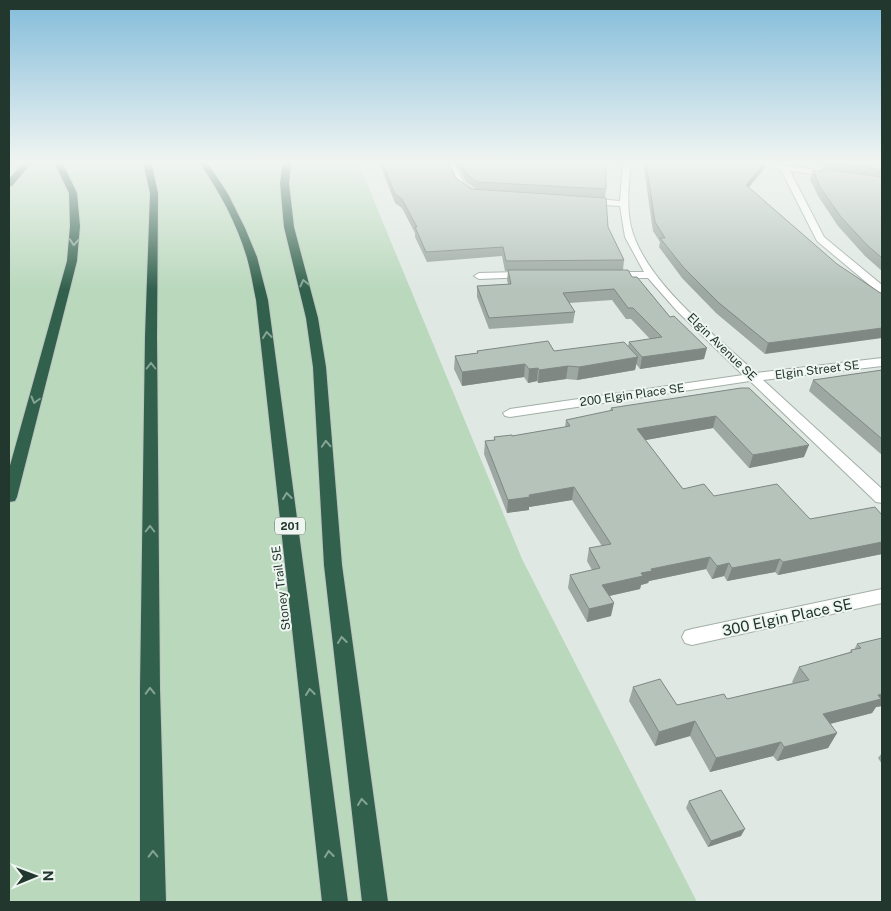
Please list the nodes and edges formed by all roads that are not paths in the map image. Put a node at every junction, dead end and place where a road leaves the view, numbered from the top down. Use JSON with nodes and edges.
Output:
{"nodes":[{"id":1,"x":624,"y":204,"type":"edge"},
{"id":2,"x":74,"y":205,"type":"edge"},
{"id":3,"x":154,"y":205,"type":"edge"},
{"id":4,"x":230,"y":205,"type":"edge"},
{"id":5,"x":285,"y":205,"type":"edge"},
{"id":6,"x":803,"y":205,"type":"edge"},
{"id":7,"x":598,"y":274,"type":"edge"},
{"id":8,"x":538,"y":275,"type":"edge"},
{"id":9,"x":650,"y":275,"type":"junction"},
{"id":10,"x":479,"y":276,"type":"dead end"},
{"id":11,"x":882,"y":290,"type":"edge"},
{"id":12,"x":882,"y":362,"type":"edge"},
{"id":13,"x":753,"y":377,"type":"junction"},
{"id":14,"x":510,"y":413,"type":"dead end"},
{"id":15,"x":9,"y":497,"type":"edge"},
{"id":16,"x":882,"y":498,"type":"edge"},
{"id":17,"x":882,"y":596,"type":"edge"},
{"id":18,"x":692,"y":638,"type":"dead end"},
{"id":19,"x":154,"y":902,"type":"edge"},
{"id":20,"x":335,"y":902,"type":"edge"},
{"id":21,"x":375,"y":902,"type":"edge"}],
"edges":[{"from":1,"to":9,"type":"street","name":"Elgin Avenue SE"},
{"from":2,"to":15,"type":"highway","one_way":true},
{"from":19,"to":3,"type":"highway","one_way":true},
{"from":20,"to":4,"type":"highway","name":"Stoney Trail SE","number":"201","one_way":true},
{"from":21,"to":5,"type":"highway","one_way":true},
{"from":6,"to":11,"type":"street"},
{"from":7,"to":9,"type":"street"},
{"from":8,"to":10,"type":"street"},
{"from":9,"to":13,"type":"street","name":"Elgin Avenue SE"},
{"from":12,"to":13,"type":"street","name":"Elgin Street SE"},
{"from":13,"to":14,"type":"street","name":"200 Elgin Place SE"},
{"from":13,"to":16,"type":"street","name":"Elgin Avenue SE"},
{"from":17,"to":18,"type":"street","name":"300 Elgin Place SE"}]}
